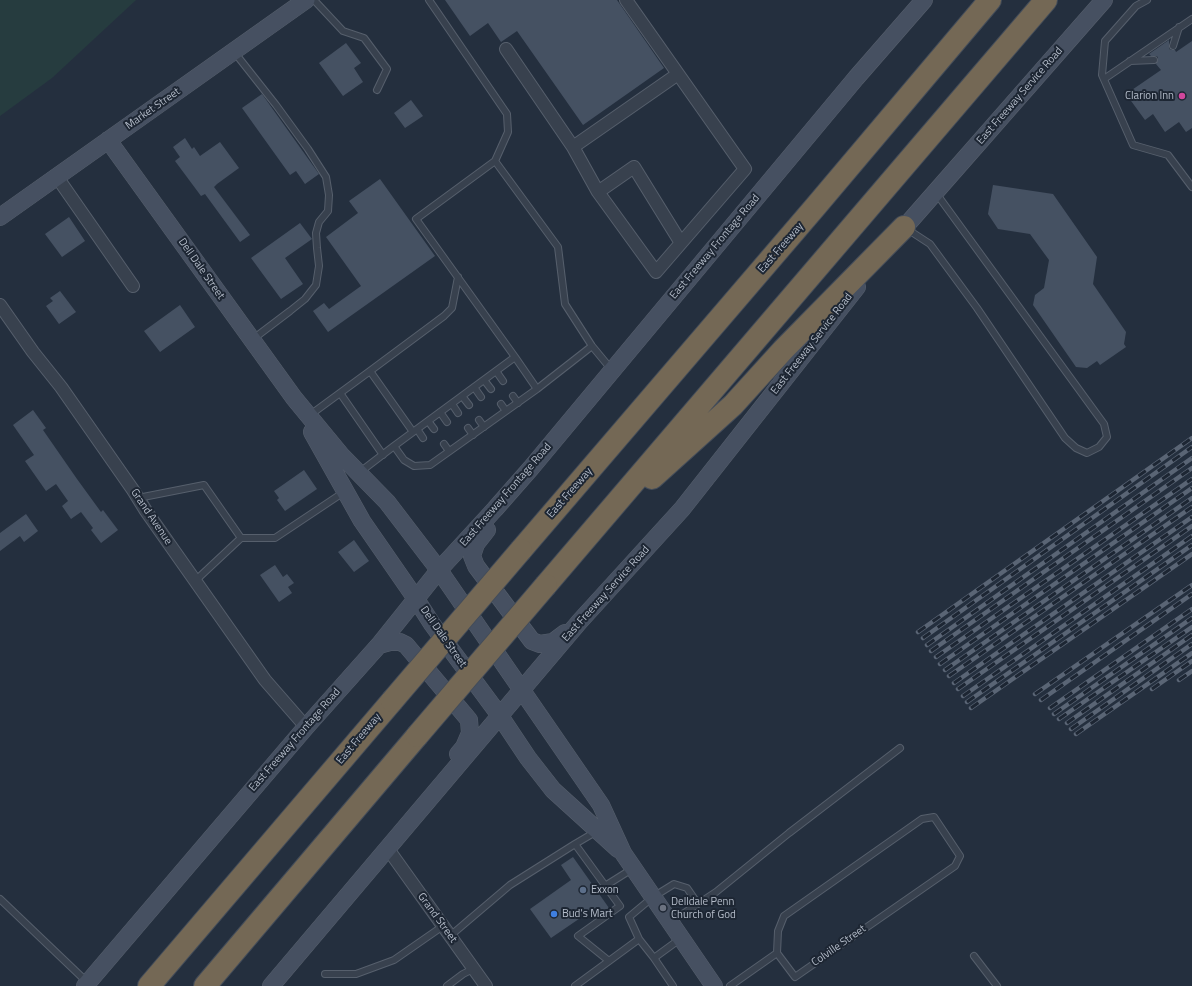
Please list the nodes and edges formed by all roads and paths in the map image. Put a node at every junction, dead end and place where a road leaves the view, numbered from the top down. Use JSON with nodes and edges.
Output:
{"nodes":[{"id":1,"x":306,"y":0,"type":"edge"},
{"id":2,"x":314,"y":0,"type":"edge"},
{"id":3,"x":429,"y":0,"type":"edge"},
{"id":4,"x":626,"y":0,"type":"edge"},
{"id":5,"x":924,"y":0,"type":"edge"},
{"id":6,"x":986,"y":0,"type":"edge"},
{"id":7,"x":990,"y":0,"type":"edge"},
{"id":8,"x":1046,"y":0,"type":"edge"},
{"id":9,"x":1104,"y":0,"type":"edge"},
{"id":10,"x":1147,"y":0,"type":"edge"},
{"id":11,"x":1192,"y":19,"type":"edge"},
{"id":12,"x":1179,"y":27,"type":"junction"},
{"id":13,"x":1173,"y":46,"type":"dead end"},
{"id":14,"x":506,"y":49,"type":"dead end"},
{"id":15,"x":234,"y":51,"type":"junction"},
{"id":16,"x":941,"y":58,"type":"junction"},
{"id":17,"x":1154,"y":60,"type":"dead end"},
{"id":18,"x":1130,"y":62,"type":"junction"},
{"id":19,"x":678,"y":74,"type":"junction"},
{"id":20,"x":1104,"y":79,"type":"junction"},
{"id":21,"x":377,"y":90,"type":"dead end"},
{"id":22,"x":108,"y":140,"type":"junction"},
{"id":23,"x":573,"y":147,"type":"junction"},
{"id":24,"x":495,"y":161,"type":"junction"},
{"id":25,"x":57,"y":177,"type":"junction"},
{"id":26,"x":1192,"y":187,"type":"edge"},
{"id":27,"x":598,"y":192,"type":"junction"},
{"id":28,"x":936,"y":192,"type":"junction"},
{"id":29,"x":0,"y":217,"type":"edge"},
{"id":30,"x":904,"y":227,"type":"junction"},
{"id":31,"x":681,"y":243,"type":"junction"},
{"id":32,"x":458,"y":277,"type":"junction"},
{"id":33,"x":133,"y":286,"type":"dead end"},
{"id":34,"x":0,"y":305,"type":"edge"},
{"id":35,"x":251,"y":340,"type":"junction"},
{"id":36,"x":592,"y":346,"type":"junction"},
{"id":37,"x":515,"y":357,"type":"junction"},
{"id":38,"x":612,"y":370,"type":"junction"},
{"id":39,"x":370,"y":371,"type":"junction"},
{"id":40,"x":496,"y":371,"type":"junction"},
{"id":41,"x":484,"y":380,"type":"junction"},
{"id":42,"x":503,"y":381,"type":"dead end"},
{"id":43,"x":474,"y":387,"type":"junction"},
{"id":44,"x":491,"y":389,"type":"dead end"},
{"id":45,"x":537,"y":389,"type":"junction"},
{"id":46,"x":340,"y":394,"type":"junction"},
{"id":47,"x":462,"y":396,"type":"junction"},
{"id":48,"x":513,"y":396,"type":"dead end"},
{"id":49,"x":480,"y":397,"type":"dead end"},
{"id":50,"x":294,"y":398,"type":"junction"},
{"id":51,"x":518,"y":403,"type":"junction"},
{"id":52,"x":452,"y":404,"type":"junction"},
{"id":53,"x":502,"y":404,"type":"dead end"},
{"id":54,"x":469,"y":405,"type":"dead end"},
{"id":55,"x":506,"y":411,"type":"junction"},
{"id":56,"x":440,"y":412,"type":"junction"},
{"id":57,"x":458,"y":413,"type":"dead end"},
{"id":58,"x":491,"y":413,"type":"dead end"},
{"id":59,"x":308,"y":416,"type":"junction"},
{"id":60,"x":495,"y":419,"type":"junction"},
{"id":61,"x":479,"y":420,"type":"dead end"},
{"id":62,"x":428,"y":421,"type":"junction"},
{"id":63,"x":446,"y":422,"type":"dead end"},
{"id":64,"x":484,"y":427,"type":"junction"},
{"id":65,"x":468,"y":428,"type":"dead end"},
{"id":66,"x":434,"y":429,"type":"dead end"},
{"id":67,"x":415,"y":431,"type":"junction"},
{"id":68,"x":473,"y":435,"type":"junction"},
{"id":69,"x":457,"y":436,"type":"dead end"},
{"id":70,"x":423,"y":438,"type":"dead end"},
{"id":71,"x":461,"y":443,"type":"junction"},
{"id":72,"x":444,"y":444,"type":"dead end"},
{"id":73,"x":394,"y":446,"type":"junction"},
{"id":74,"x":449,"y":451,"type":"junction"},
{"id":75,"x":433,"y":453,"type":"dead end"},
{"id":76,"x":383,"y":455,"type":"junction"},
{"id":77,"x":438,"y":460,"type":"junction"},
{"id":78,"x":531,"y":468,"type":"junction"},
{"id":79,"x":359,"y":473,"type":"junction"},
{"id":80,"x":346,"y":491,"type":"junction"},
{"id":81,"x":138,"y":498,"type":"junction"},
{"id":82,"x":241,"y":538,"type":"junction"},
{"id":83,"x":583,"y":541,"type":"junction"},
{"id":84,"x":439,"y":570,"type":"junction"},
{"id":85,"x":195,"y":581,"type":"junction"},
{"id":86,"x":416,"y":599,"type":"junction"},
{"id":87,"x":580,"y":621,"type":"junction"},
{"id":88,"x":379,"y":645,"type":"junction"},
{"id":89,"x":522,"y":690,"type":"junction"},
{"id":90,"x":500,"y":716,"type":"junction"},
{"id":91,"x":306,"y":727,"type":"junction"},
{"id":92,"x":900,"y":748,"type":"dead end"},
{"id":93,"x":408,"y":825,"type":"junction"},
{"id":94,"x":598,"y":830,"type":"junction"},
{"id":95,"x":575,"y":844,"type":"junction"},
{"id":96,"x":388,"y":849,"type":"junction"},
{"id":97,"x":622,"y":853,"type":"junction"},
{"id":98,"x":633,"y":868,"type":"junction"},
{"id":99,"x":234,"y":886,"type":"junction"},
{"id":100,"x":605,"y":886,"type":"junction"},
{"id":101,"x":653,"y":898,"type":"junction"},
{"id":102,"x":0,"y":900,"type":"edge"},
{"id":103,"x":698,"y":904,"type":"junction"},
{"id":104,"x":670,"y":922,"type":"junction"},
{"id":105,"x":446,"y":931,"type":"junction"},
{"id":106,"x":681,"y":938,"type":"junction"},
{"id":107,"x":639,"y":939,"type":"junction"},
{"id":108,"x":777,"y":953,"type":"junction"},
{"id":109,"x":974,"y":956,"type":"dead end"},
{"id":110,"x":654,"y":958,"type":"junction"},
{"id":111,"x":608,"y":961,"type":"junction"},
{"id":112,"x":473,"y":969,"type":"junction"},
{"id":113,"x":325,"y":974,"type":"dead end"},
{"id":114,"x":86,"y":984,"type":"edge"},
{"id":115,"x":134,"y":986,"type":"edge"},
{"id":116,"x":149,"y":986,"type":"edge"},
{"id":117,"x":205,"y":986,"type":"edge"},
{"id":118,"x":271,"y":986,"type":"edge"},
{"id":119,"x":447,"y":986,"type":"edge"},
{"id":120,"x":486,"y":986,"type":"edge"},
{"id":121,"x":575,"y":986,"type":"edge"},
{"id":122,"x":673,"y":986,"type":"edge"},
{"id":123,"x":717,"y":986,"type":"edge"},
{"id":124,"x":997,"y":986,"type":"edge"}],
"edges":[{"from":1,"to":15,"type":"main road","name":"Market Street"},
{"from":2,"to":21,"type":"lane"},
{"from":3,"to":24,"type":"lane"},
{"from":4,"to":19,"type":"street"},
{"from":5,"to":38,"type":"main road","name":"East Freeway Frontage Road"},
{"from":6,"to":16,"type":"highway"},
{"from":7,"to":16,"type":"highway","name":"East Freeway"},
{"from":8,"to":83,"type":"highway"},
{"from":9,"to":28,"type":"main road","name":"East Freeway Service Road"},
{"from":10,"to":20,"type":"lane"},
{"from":11,"to":12,"type":"lane"},
{"from":12,"to":13,"type":"lane"},
{"from":12,"to":18,"type":"lane"},
{"from":14,"to":23,"type":"street"},
{"from":15,"to":22,"type":"main road","name":"Market Street"},
{"from":15,"to":35,"type":"lane"},
{"from":16,"to":99,"type":"highway","name":"East Freeway","bridge":true},
{"from":17,"to":18,"type":"lane"},
{"from":18,"to":20,"type":"lane"},
{"from":19,"to":23,"type":"street"},
{"from":19,"to":31,"type":"street"},
{"from":20,"to":26,"type":"lane"},
{"from":22,"to":25,"type":"main road","name":"Market Street"},
{"from":22,"to":35,"type":"main road","name":"Dell Dale Street"},
{"from":23,"to":27,"type":"street"},
{"from":24,"to":32,"type":"lane"},
{"from":24,"to":36,"type":"lane"},
{"from":25,"to":29,"type":"main road","name":"Market Street"},
{"from":25,"to":33,"type":"street"},
{"from":27,"to":31,"type":"street"},
{"from":27,"to":31,"type":"street"},
{"from":28,"to":30,"type":"main road","name":"East Freeway Service Road"},
{"from":28,"to":30,"type":"lane"},
{"from":30,"to":83,"type":"highway"},
{"from":30,"to":87,"type":"main road","name":"East Freeway Service Road"},
{"from":32,"to":37,"type":"lane"},
{"from":32,"to":39,"type":"lane"},
{"from":34,"to":81,"type":"street","name":"Grand Avenue"},
{"from":35,"to":50,"type":"main road","name":"Dell Dale Street"},
{"from":36,"to":38,"type":"lane"},
{"from":36,"to":45,"type":"lane"},
{"from":37,"to":40,"type":"lane"},
{"from":37,"to":45,"type":"lane"},
{"from":38,"to":78,"type":"main road","name":"East Freeway Frontage Road"},
{"from":39,"to":46,"type":"lane"},
{"from":39,"to":67,"type":"lane"},
{"from":40,"to":41,"type":"lane"},
{"from":40,"to":42,"type":"lane"},
{"from":41,"to":43,"type":"lane"},
{"from":41,"to":44,"type":"lane"},
{"from":43,"to":47,"type":"lane"},
{"from":43,"to":49,"type":"lane"},
{"from":45,"to":51,"type":"lane"},
{"from":46,"to":59,"type":"lane"},
{"from":46,"to":76,"type":"lane"},
{"from":47,"to":52,"type":"lane"},
{"from":47,"to":54,"type":"lane"},
{"from":48,"to":51,"type":"lane"},
{"from":50,"to":59,"type":"main road","name":"Dell Dale Street"},
{"from":50,"to":80,"type":"main road","name":"Dell Dale Street"},
{"from":51,"to":55,"type":"lane"},
{"from":52,"to":56,"type":"lane"},
{"from":52,"to":57,"type":"lane"},
{"from":53,"to":55,"type":"lane"},
{"from":55,"to":60,"type":"lane"},
{"from":56,"to":62,"type":"lane"},
{"from":56,"to":63,"type":"lane"},
{"from":58,"to":60,"type":"lane"},
{"from":59,"to":79,"type":"main road","name":"Dell Dale Street"},
{"from":60,"to":64,"type":"lane"},
{"from":61,"to":64,"type":"lane"},
{"from":62,"to":66,"type":"lane"},
{"from":62,"to":67,"type":"lane"},
{"from":64,"to":68,"type":"lane"},
{"from":65,"to":68,"type":"lane"},
{"from":67,"to":70,"type":"lane"},
{"from":67,"to":73,"type":"lane"},
{"from":68,"to":71,"type":"lane"},
{"from":69,"to":71,"type":"lane"},
{"from":71,"to":74,"type":"lane"},
{"from":72,"to":74,"type":"lane"},
{"from":73,"to":76,"type":"lane"},
{"from":73,"to":77,"type":"lane"},
{"from":74,"to":77,"type":"lane"},
{"from":75,"to":77,"type":"lane"},
{"from":76,"to":79,"type":"lane"},
{"from":78,"to":84,"type":"main road","name":"East Freeway Frontage Road"},
{"from":78,"to":87,"type":"main road"},
{"from":79,"to":84,"type":"main road","name":"Dell Dale Street"},
{"from":80,"to":82,"type":"lane"},
{"from":80,"to":86,"type":"main road","name":"Dell Dale Street"},
{"from":81,"to":82,"type":"lane"},
{"from":81,"to":85,"type":"street","name":"Grand Avenue"},
{"from":82,"to":85,"type":"lane"},
{"from":83,"to":117,"type":"highway","bridge":true},
{"from":84,"to":86,"type":"main road","name":"East Freeway Frontage Road"},
{"from":84,"to":89,"type":"main road","name":"Dell Dale Street"},
{"from":85,"to":91,"type":"street","name":"Grand Avenue"},
{"from":86,"to":88,"type":"main road","name":"East Freeway Frontage Road"},
{"from":86,"to":90,"type":"main road","name":"Dell Dale Street"},
{"from":87,"to":89,"type":"main road","name":"East Freeway Service Road"},
{"from":88,"to":91,"type":"main road","name":"East Freeway Frontage Road"},
{"from":88,"to":93,"type":"main road"},
{"from":89,"to":90,"type":"main road"},
{"from":89,"to":97,"type":"main road","name":"Dell Dale Street"},
{"from":90,"to":93,"type":"main road"},
{"from":90,"to":94,"type":"main road","name":"Dell Dale Street"},
{"from":91,"to":114,"type":"main road","name":"East Freeway Frontage Road"},
{"from":92,"to":103,"type":"lane"},
{"from":93,"to":96,"type":"main road"},
{"from":94,"to":95,"type":"lane"},
{"from":94,"to":97,"type":"main road","name":"Dell Dale Street"},
{"from":95,"to":100,"type":"lane"},
{"from":95,"to":105,"type":"lane"},
{"from":96,"to":105,"type":"street","name":"Grand Street"},
{"from":96,"to":118,"type":"main road"},
{"from":97,"to":98,"type":"main road","name":"Dell Dale Street"},
{"from":98,"to":100,"type":"lane"},
{"from":98,"to":101,"type":"main road","name":"Dell Dale Street"},
{"from":99,"to":115,"type":"highway"},
{"from":99,"to":116,"type":"highway","name":"East Freeway"},
{"from":100,"to":111,"type":"lane"},
{"from":101,"to":103,"type":"lane"},
{"from":101,"to":104,"type":"main road","name":"Dell Dale Street"},
{"from":101,"to":107,"type":"lane"},
{"from":102,"to":114,"type":"lane"},
{"from":103,"to":104,"type":"lane"},
{"from":104,"to":106,"type":"main road","name":"Dell Dale Street"},
{"from":105,"to":112,"type":"street","name":"Grand Street"},
{"from":105,"to":113,"type":"lane"},
{"from":106,"to":110,"type":"lane"},
{"from":106,"to":123,"type":"main road","name":"Dell Dale Street"},
{"from":107,"to":110,"type":"lane"},
{"from":107,"to":111,"type":"lane"},
{"from":108,"to":108,"type":"lane","name":"Colville Street"},
{"from":108,"to":123,"type":"lane"},
{"from":109,"to":124,"type":"lane"},
{"from":110,"to":122,"type":"lane"},
{"from":111,"to":121,"type":"lane"},
{"from":112,"to":119,"type":"lane"},
{"from":112,"to":120,"type":"street","name":"Grand Street"}]}
